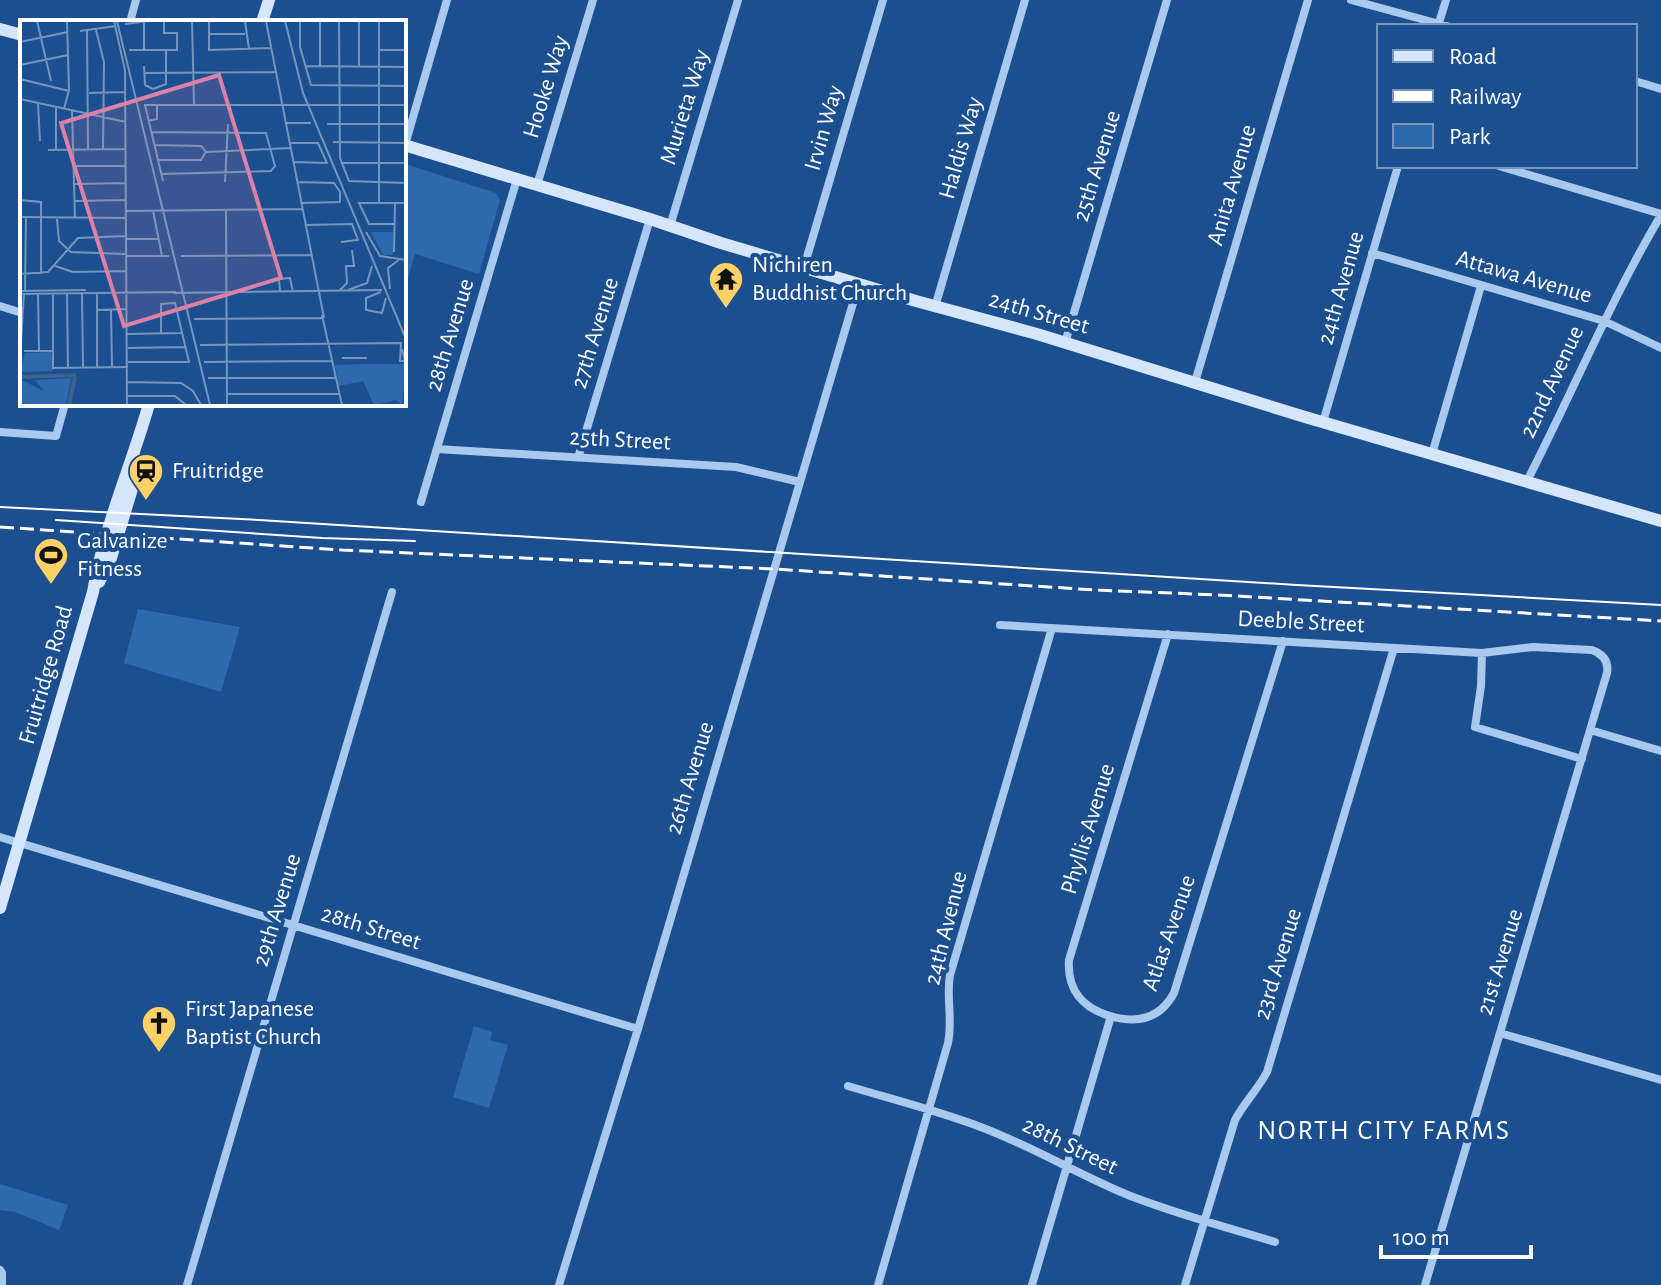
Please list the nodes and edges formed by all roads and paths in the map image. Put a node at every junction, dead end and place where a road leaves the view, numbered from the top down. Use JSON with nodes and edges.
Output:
{"nodes":[{"id":1,"x":136,"y":0,"type":"edge"},
{"id":2,"x":269,"y":0,"type":"edge"},
{"id":3,"x":447,"y":0,"type":"edge"},
{"id":4,"x":593,"y":0,"type":"edge"},
{"id":5,"x":738,"y":0,"type":"edge"},
{"id":6,"x":883,"y":0,"type":"edge"},
{"id":7,"x":1025,"y":0,"type":"edge"},
{"id":8,"x":1167,"y":0,"type":"edge"},
{"id":9,"x":1308,"y":0,"type":"edge"},
{"id":10,"x":1351,"y":0,"type":"edge"},
{"id":11,"x":1446,"y":0,"type":"edge"},
{"id":12,"x":131,"y":20,"type":"edge"},
{"id":13,"x":263,"y":20,"type":"edge"},
{"id":14,"x":1437,"y":24,"type":"edge"},
{"id":15,"x":1441,"y":24,"type":"edge"},
{"id":16,"x":0,"y":29,"type":"edge"},
{"id":17,"x":20,"y":34,"type":"edge"},
{"id":18,"x":1637,"y":82,"type":"edge"},
{"id":19,"x":1661,"y":89,"type":"edge"},
{"id":20,"x":406,"y":138,"type":"edge"},
{"id":21,"x":406,"y":146,"type":"edge"},
{"id":22,"x":1397,"y":168,"type":"edge"},
{"id":23,"x":1506,"y":168,"type":"edge"},
{"id":24,"x":517,"y":179,"type":"junction"},
{"id":25,"x":537,"y":185,"type":"junction"},
{"id":26,"x":1661,"y":214,"type":"edge"},
{"id":27,"x":650,"y":219,"type":"junction"},
{"id":28,"x":670,"y":226,"type":"junction"},
{"id":29,"x":1372,"y":253,"type":"junction"},
{"id":30,"x":804,"y":267,"type":"junction"},
{"id":31,"x":859,"y":283,"type":"junction"},
{"id":32,"x":1481,"y":286,"type":"junction"},
{"id":33,"x":0,"y":306,"type":"edge"},
{"id":34,"x":935,"y":307,"type":"junction"},
{"id":35,"x":20,"y":312,"type":"edge"},
{"id":36,"x":1604,"y":321,"type":"junction"},
{"id":37,"x":1065,"y":343,"type":"junction"},
{"id":38,"x":1661,"y":348,"type":"edge"},
{"id":39,"x":1195,"y":382,"type":"junction"},
{"id":40,"x":64,"y":406,"type":"edge"},
{"id":41,"x":148,"y":406,"type":"edge"},
{"id":42,"x":1323,"y":422,"type":"junction"},
{"id":43,"x":0,"y":432,"type":"edge"},
{"id":44,"x":437,"y":449,"type":"junction"},
{"id":45,"x":1432,"y":454,"type":"junction"},
{"id":46,"x":578,"y":458,"type":"junction"},
{"id":47,"x":800,"y":482,"type":"junction"},
{"id":48,"x":1526,"y":483,"type":"junction"},
{"id":49,"x":421,"y":502,"type":"dead end"},
{"id":50,"x":1661,"y":521,"type":"edge"},
{"id":51,"x":392,"y":592,"type":"dead end"},
{"id":52,"x":1000,"y":625,"type":"dead end"},
{"id":53,"x":1052,"y":628,"type":"junction"},
{"id":54,"x":1168,"y":634,"type":"junction"},
{"id":55,"x":1283,"y":641,"type":"junction"},
{"id":56,"x":1394,"y":648,"type":"junction"},
{"id":57,"x":1600,"y":652,"type":"joint"},
{"id":58,"x":1482,"y":653,"type":"junction"},
{"id":59,"x":1590,"y":730,"type":"junction"},
{"id":60,"x":1661,"y":751,"type":"edge"},
{"id":61,"x":1582,"y":759,"type":"junction"},
{"id":62,"x":0,"y":837,"type":"edge"},
{"id":63,"x":19,"y":843,"type":"junction"},
{"id":64,"x":0,"y":908,"type":"edge"},
{"id":65,"x":293,"y":925,"type":"junction"},
{"id":66,"x":1111,"y":1016,"type":"junction"},
{"id":67,"x":638,"y":1029,"type":"junction"},
{"id":68,"x":1500,"y":1033,"type":"junction"},
{"id":69,"x":1661,"y":1080,"type":"edge"},
{"id":70,"x":848,"y":1086,"type":"dead end"},
{"id":71,"x":929,"y":1110,"type":"junction"},
{"id":72,"x":1067,"y":1167,"type":"junction"},
{"id":73,"x":1204,"y":1221,"type":"junction"},
{"id":74,"x":1275,"y":1242,"type":"dead end"},
{"id":75,"x":0,"y":1270,"type":"edge"},
{"id":76,"x":2,"y":1285,"type":"edge"},
{"id":77,"x":187,"y":1285,"type":"edge"},
{"id":78,"x":559,"y":1285,"type":"edge"},
{"id":79,"x":878,"y":1285,"type":"edge"},
{"id":80,"x":1032,"y":1285,"type":"edge"},
{"id":81,"x":1185,"y":1285,"type":"edge"},
{"id":82,"x":1425,"y":1285,"type":"edge"}],
"edges":[{"from":1,"to":12,"type":"street"},
{"from":2,"to":13,"type":"street"},
{"from":3,"to":20,"type":"street"},
{"from":4,"to":25,"type":"street","name":"Hooke Way"},
{"from":5,"to":28,"type":"street","name":"Murieta Way"},
{"from":6,"to":30,"type":"street","name":"Irvin Way"},
{"from":7,"to":34,"type":"street","name":"Haldis Way"},
{"from":8,"to":37,"type":"street","name":"25th Avenue"},
{"from":9,"to":39,"type":"street","name":"Anita Avenue"},
{"from":10,"to":14,"type":"street"},
{"from":11,"to":15,"type":"street"},
{"from":16,"to":17,"type":"street"},
{"from":18,"to":19,"type":"street"},
{"from":21,"to":24,"type":"street","name":"24th Street"},
{"from":22,"to":29,"type":"street","name":"24th Avenue"},
{"from":23,"to":26,"type":"street"},
{"from":24,"to":25,"type":"street","name":"24th Street"},
{"from":24,"to":44,"type":"street","name":"28th Avenue"},
{"from":25,"to":27,"type":"street","name":"24th Street"},
{"from":26,"to":36,"type":"street","name":"22nd Avenue"},
{"from":27,"to":28,"type":"street","name":"24th Street"},
{"from":27,"to":46,"type":"street","name":"27th Avenue"},
{"from":28,"to":30,"type":"street","name":"24th Street"},
{"from":29,"to":32,"type":"street","name":"Attawa Avenue"},
{"from":29,"to":42,"type":"street","name":"24th Avenue"},
{"from":30,"to":31,"type":"street","name":"24th Street"},
{"from":31,"to":34,"type":"street","name":"24th Street"},
{"from":31,"to":47,"type":"street","name":"26th Avenue"},
{"from":32,"to":36,"type":"street","name":"Attawa Avenue"},
{"from":32,"to":45,"type":"street"},
{"from":33,"to":35,"type":"street"},
{"from":34,"to":37,"type":"street","name":"24th Street"},
{"from":36,"to":38,"type":"street","name":"Attawa Avenue"},
{"from":36,"to":48,"type":"street","name":"22nd Avenue"},
{"from":37,"to":39,"type":"street","name":"24th Street"},
{"from":39,"to":42,"type":"street","name":"24th Street"},
{"from":40,"to":43,"type":"street"},
{"from":41,"to":63,"type":"street","name":"Fruitridge Road"},
{"from":42,"to":45,"type":"street","name":"24th Street"},
{"from":44,"to":46,"type":"street","name":"25th Street"},
{"from":44,"to":49,"type":"street","name":"28th Avenue"},
{"from":45,"to":48,"type":"street","name":"24th Street"},
{"from":46,"to":47,"type":"street","name":"25th Street"},
{"from":47,"to":67,"type":"street","name":"26th Avenue"},
{"from":48,"to":50,"type":"street","name":"24th Street"},
{"from":51,"to":65,"type":"street","name":"29th Avenue"},
{"from":52,"to":53,"type":"street","name":"Deeble Street"},
{"from":53,"to":54,"type":"street","name":"Deeble Street"},
{"from":53,"to":71,"type":"street","name":"24th Avenue"},
{"from":54,"to":55,"type":"street","name":"Deeble Street"},
{"from":54,"to":66,"type":"street","name":"Phyllis Avenue"},
{"from":55,"to":56,"type":"street","name":"Deeble Street"},
{"from":55,"to":66,"type":"street","name":"Atlas Avenue"},
{"from":56,"to":58,"type":"street","name":"Deeble Street"},
{"from":56,"to":73,"type":"street","name":"23rd Avenue"},
{"from":57,"to":58,"type":"street","name":"Deeble Street"},
{"from":57,"to":59,"type":"street","name":"21st Avenue"},
{"from":58,"to":61,"type":"street"},
{"from":59,"to":60,"type":"street"},
{"from":59,"to":61,"type":"street","name":"21st Avenue"},
{"from":61,"to":68,"type":"street","name":"21st Avenue"},
{"from":62,"to":63,"type":"street","name":"28th Street"},
{"from":63,"to":64,"type":"street","name":"Fruitridge Road"},
{"from":63,"to":65,"type":"street","name":"28th Street"},
{"from":65,"to":67,"type":"street","name":"28th Street"},
{"from":65,"to":77,"type":"street","name":"29th Avenue"},
{"from":66,"to":72,"type":"street"},
{"from":67,"to":78,"type":"street","name":"26th Avenue"},
{"from":68,"to":69,"type":"street"},
{"from":68,"to":82,"type":"street","name":"21st Avenue"},
{"from":70,"to":71,"type":"street","name":"28th Street"},
{"from":71,"to":72,"type":"street","name":"28th Street"},
{"from":71,"to":79,"type":"street","name":"24th Avenue"},
{"from":72,"to":73,"type":"street","name":"28th Street"},
{"from":72,"to":80,"type":"street"},
{"from":73,"to":74,"type":"street","name":"28th Street"},
{"from":73,"to":81,"type":"street","name":"23rd Avenue"},
{"from":75,"to":76,"type":"street"}]}
